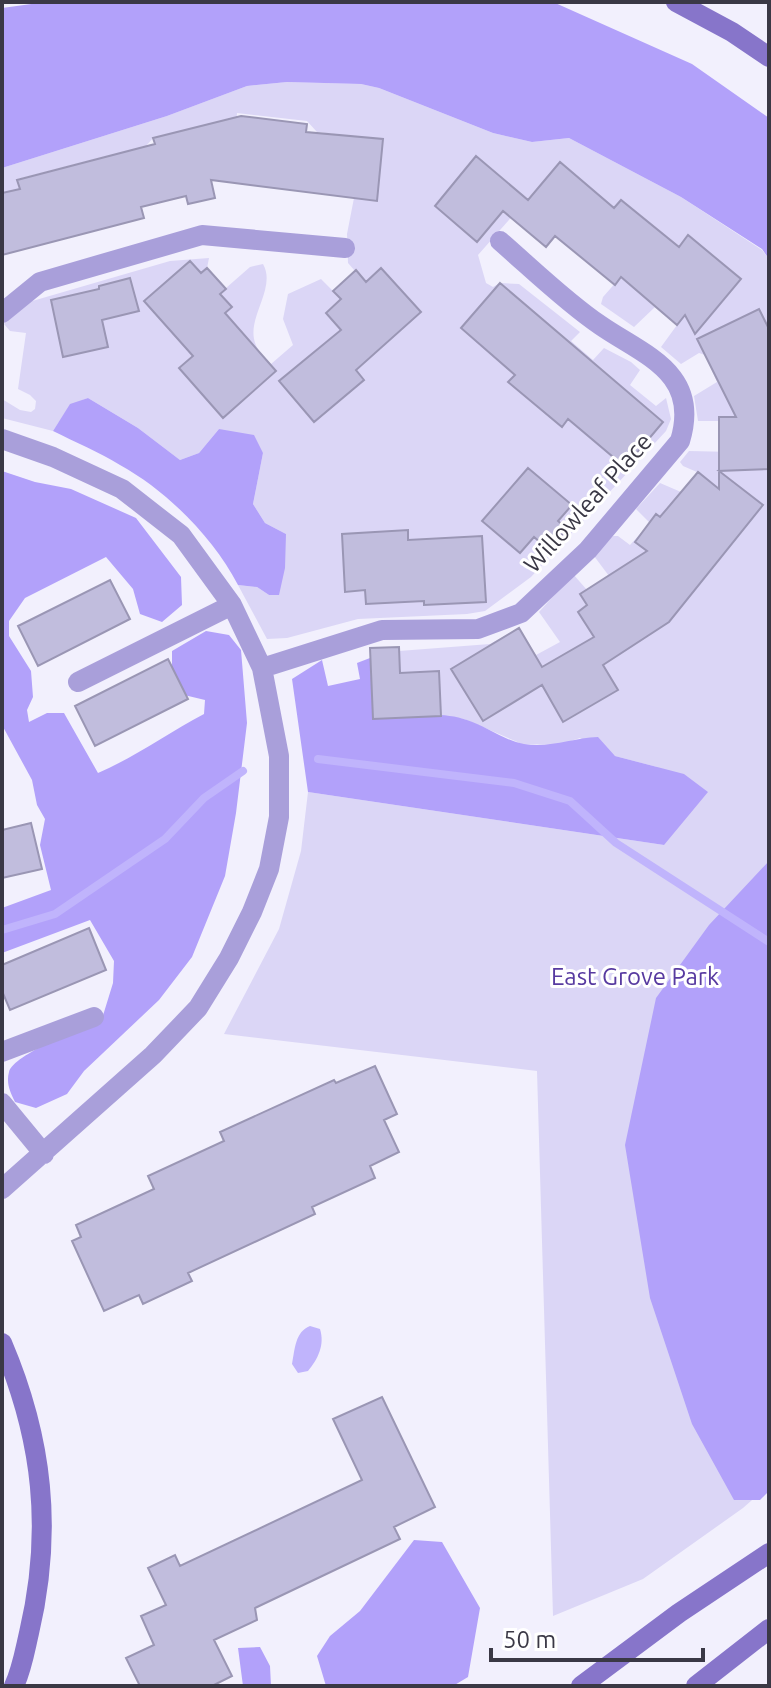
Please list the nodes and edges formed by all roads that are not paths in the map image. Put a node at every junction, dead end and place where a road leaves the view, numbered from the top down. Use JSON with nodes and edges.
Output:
{"nodes":[{"id":1,"x":676,"y":2,"type":"edge"},
{"id":2,"x":769,"y":57,"type":"edge"},
{"id":3,"x":500,"y":241,"type":"dead end"},
{"id":4,"x":345,"y":248,"type":"dead end"},
{"id":5,"x":2,"y":313,"type":"edge"},
{"id":6,"x":2,"y":439,"type":"edge"},
{"id":7,"x":232,"y":605,"type":"junction"},
{"id":8,"x":262,"y":668,"type":"junction"},
{"id":9,"x":78,"y":682,"type":"dead end"},
{"id":10,"x":94,"y":1017,"type":"dead end"},
{"id":11,"x":2,"y":1052,"type":"edge"},
{"id":12,"x":2,"y":1103,"type":"edge"},
{"id":13,"x":44,"y":1154,"type":"junction"},
{"id":14,"x":2,"y":1189,"type":"edge"},
{"id":15,"x":2,"y":1343,"type":"edge"},
{"id":16,"x":768,"y":1554,"type":"edge"},
{"id":17,"x":769,"y":1629,"type":"edge"},
{"id":18,"x":14,"y":1686,"type":"edge"},
{"id":19,"x":581,"y":1686,"type":"edge"},
{"id":20,"x":698,"y":1686,"type":"edge"}],
"edges":[{"from":1,"to":2,"type":"main road"},
{"from":3,"to":8,"type":"street","name":"Willowleaf Place"},
{"from":4,"to":5,"type":"street"},
{"from":6,"to":7,"type":"street"},
{"from":7,"to":8,"type":"street"},
{"from":7,"to":9,"type":"street"},
{"from":8,"to":13,"type":"street"},
{"from":10,"to":11,"type":"street"},
{"from":12,"to":13,"type":"street"},
{"from":13,"to":14,"type":"street"},
{"from":15,"to":18,"type":"main road"},
{"from":16,"to":19,"type":"main road"},
{"from":17,"to":20,"type":"main road"}]}
